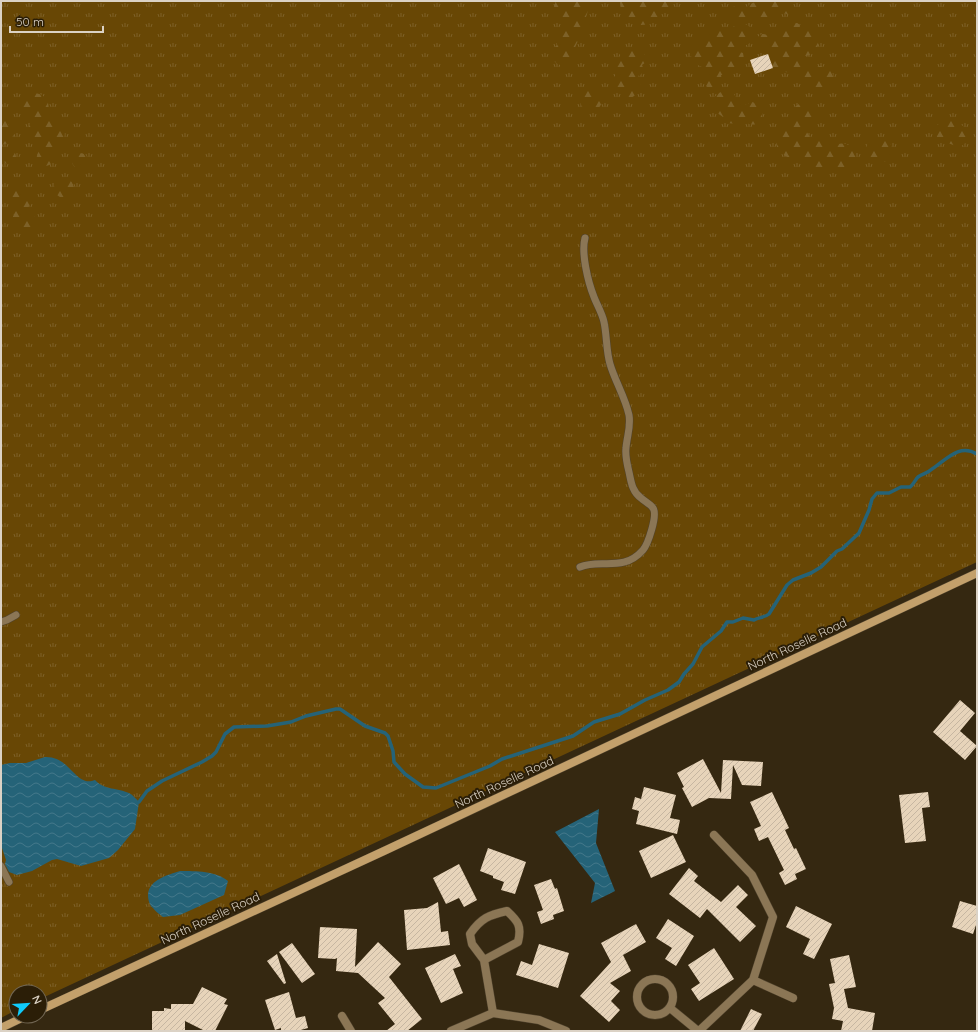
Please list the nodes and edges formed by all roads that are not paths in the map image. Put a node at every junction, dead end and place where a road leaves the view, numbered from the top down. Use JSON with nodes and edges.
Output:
{"nodes":[{"id":1,"x":585,"y":238,"type":"dead end"},
{"id":2,"x":580,"y":567,"type":"dead end"},
{"id":3,"x":977,"y":573,"type":"edge"},
{"id":4,"x":16,"y":615,"type":"dead end"},
{"id":5,"x":1,"y":622,"type":"edge"},
{"id":6,"x":714,"y":835,"type":"dead end"},
{"id":7,"x":1,"y":866,"type":"edge"},
{"id":8,"x":9,"y":882,"type":"dead end"},
{"id":9,"x":484,"y":960,"type":"junction"},
{"id":10,"x":753,"y":980,"type":"junction"},
{"id":11,"x":793,"y":998,"type":"dead end"},
{"id":12,"x":48,"y":1006,"type":"edge"},
{"id":13,"x":670,"y":1008,"type":"junction"},
{"id":14,"x":493,"y":1013,"type":"junction"},
{"id":15,"x":342,"y":1016,"type":"dead end"},
{"id":16,"x":454,"y":1030,"type":"edge"},
{"id":17,"x":351,"y":1031,"type":"edge"},
{"id":18,"x":566,"y":1031,"type":"edge"},
{"id":19,"x":698,"y":1031,"type":"edge"}],
"edges":[{"from":1,"to":2,"type":"lane"},
{"from":3,"to":12,"type":"main road","name":"North Roselle Road"},
{"from":4,"to":5,"type":"lane"},
{"from":6,"to":10,"type":"street"},
{"from":7,"to":8,"type":"lane"},
{"from":9,"to":9,"type":"street"},
{"from":9,"to":14,"type":"street"},
{"from":10,"to":11,"type":"street"},
{"from":10,"to":19,"type":"street"},
{"from":13,"to":13,"type":"street"},
{"from":13,"to":19,"type":"street"},
{"from":14,"to":16,"type":"street"},
{"from":14,"to":18,"type":"street"},
{"from":15,"to":17,"type":"street"}]}
